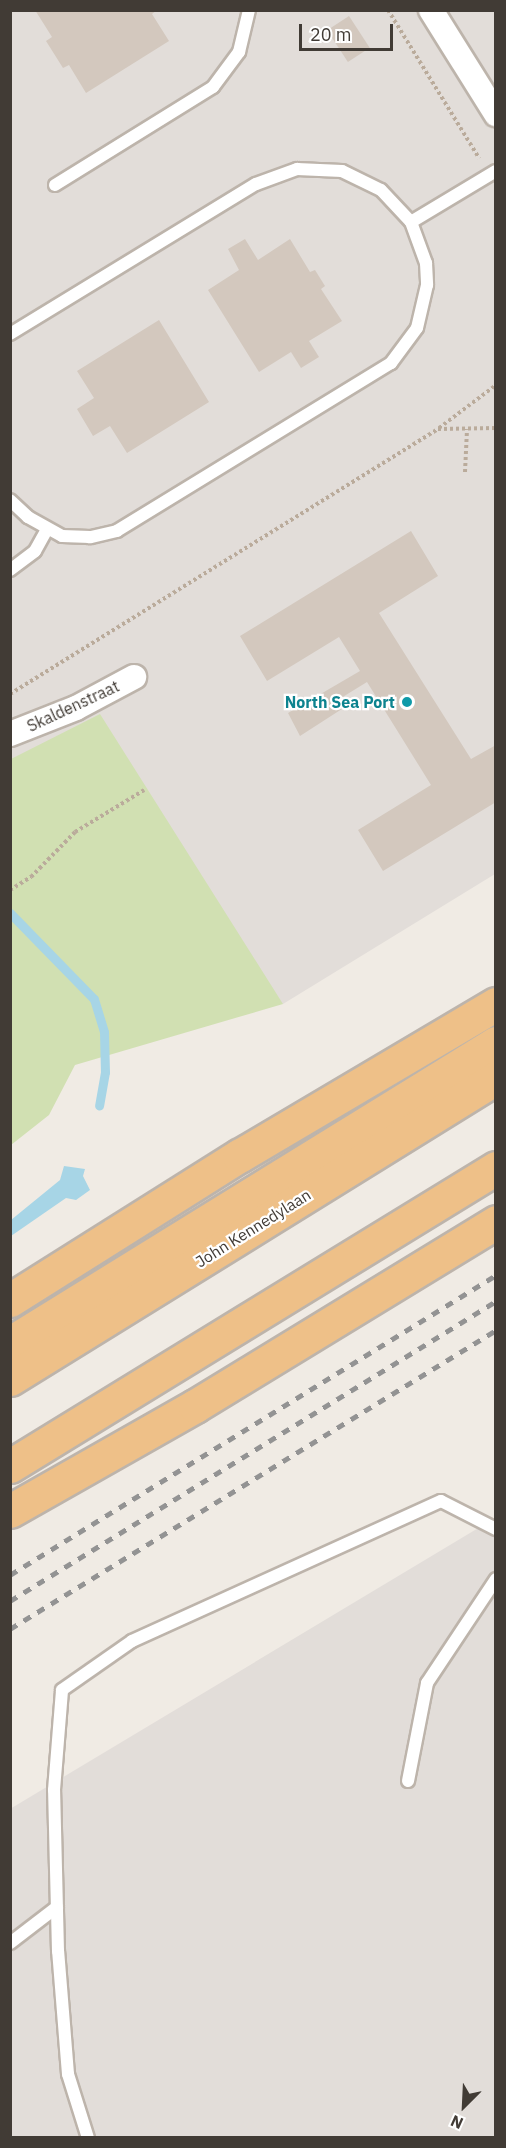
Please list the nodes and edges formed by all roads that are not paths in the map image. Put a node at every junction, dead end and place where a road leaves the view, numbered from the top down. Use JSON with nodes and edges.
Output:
{"nodes":[{"id":1,"x":249,"y":10,"type":"edge"},
{"id":2,"x":431,"y":10,"type":"edge"},
{"id":3,"x":495,"y":114,"type":"edge"},
{"id":4,"x":492,"y":173,"type":"edge"},
{"id":5,"x":55,"y":185,"type":"dead end"},
{"id":6,"x":411,"y":222,"type":"junction"},
{"id":7,"x":10,"y":334,"type":"edge"},
{"id":8,"x":10,"y":500,"type":"edge"},
{"id":9,"x":47,"y":529,"type":"junction"},
{"id":10,"x":10,"y":570,"type":"edge"},
{"id":11,"x":134,"y":676,"type":"dead end"},
{"id":12,"x":10,"y":734,"type":"edge"},
{"id":13,"x":495,"y":1004,"type":"edge"},
{"id":14,"x":495,"y":1043,"type":"edge"},
{"id":15,"x":495,"y":1078,"type":"edge"},
{"id":16,"x":495,"y":1168,"type":"edge"},
{"id":17,"x":495,"y":1222,"type":"edge"},
{"id":18,"x":51,"y":1276,"type":"junction"},
{"id":19,"x":10,"y":1300,"type":"edge"},
{"id":20,"x":10,"y":1309,"type":"edge"},
{"id":21,"x":10,"y":1343,"type":"edge"},
{"id":22,"x":10,"y":1379,"type":"edge"},
{"id":23,"x":10,"y":1466,"type":"edge"},
{"id":24,"x":10,"y":1511,"type":"edge"},
{"id":25,"x":495,"y":1529,"type":"edge"},
{"id":26,"x":495,"y":1579,"type":"edge"},
{"id":27,"x":408,"y":1780,"type":"dead end"},
{"id":28,"x":57,"y":1907,"type":"junction"},
{"id":29,"x":10,"y":1943,"type":"edge"},
{"id":30,"x":88,"y":2138,"type":"edge"}],
"edges":[{"from":1,"to":5,"type":"lane"},
{"from":2,"to":3,"type":"street"},
{"from":4,"to":6,"type":"lane"},
{"from":6,"to":7,"type":"lane"},
{"from":6,"to":9,"type":"lane"},
{"from":8,"to":9,"type":"lane"},
{"from":9,"to":10,"type":"lane"},
{"from":11,"to":12,"type":"street","name":"Skaldenstraat"},
{"from":13,"to":18,"type":"highway"},
{"from":14,"to":21,"type":"highway","name":"John Kennedylaan"},
{"from":15,"to":22,"type":"highway","name":"John Kennedylaan"},
{"from":16,"to":23,"type":"highway"},
{"from":17,"to":24,"type":"highway"},
{"from":18,"to":19,"type":"highway"},
{"from":18,"to":20,"type":"highway"},
{"from":25,"to":28,"type":"lane"},
{"from":26,"to":27,"type":"lane"},
{"from":28,"to":29,"type":"lane"},
{"from":28,"to":30,"type":"lane"}]}
